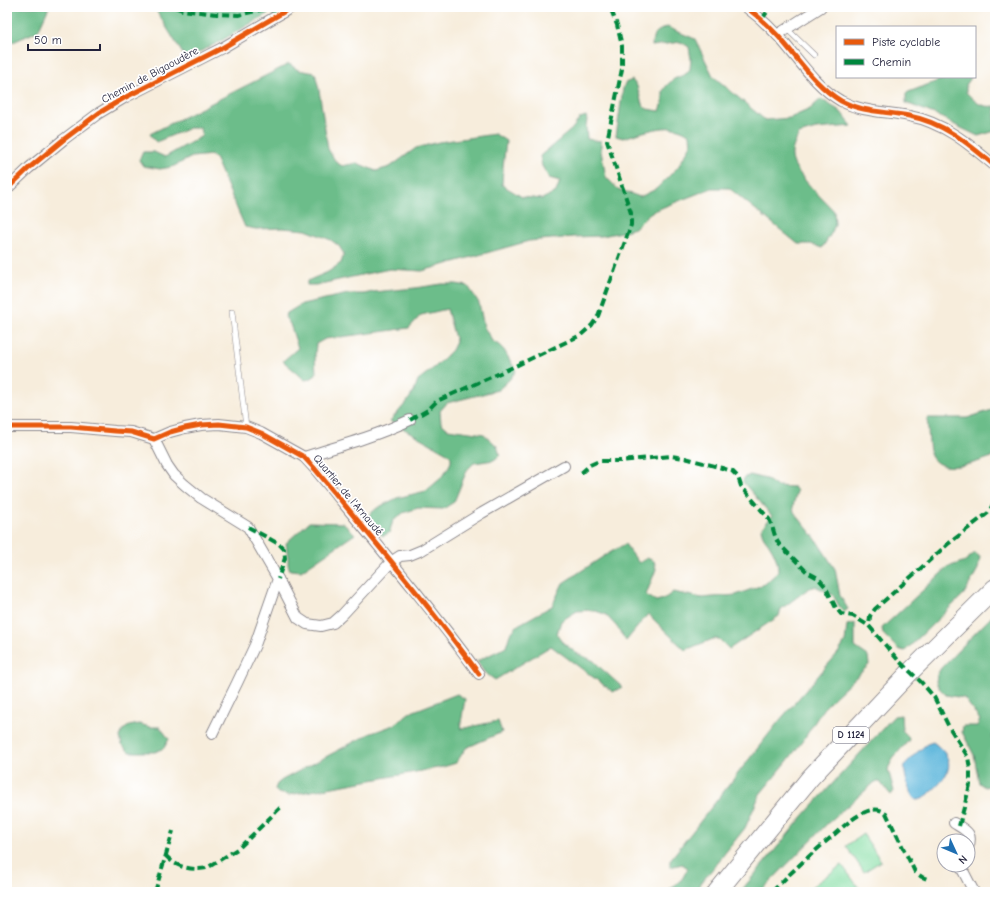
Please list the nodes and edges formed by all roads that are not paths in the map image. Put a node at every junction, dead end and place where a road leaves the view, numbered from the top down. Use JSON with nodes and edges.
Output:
{"nodes":[{"id":1,"x":292,"y":7,"type":"edge"},
{"id":2,"x":746,"y":7,"type":"edge"},
{"id":3,"x":821,"y":7,"type":"edge"},
{"id":4,"x":787,"y":29,"type":"junction"},
{"id":5,"x":778,"y":35,"type":"junction"},
{"id":6,"x":814,"y":55,"type":"dead end"},
{"id":7,"x":995,"y":166,"type":"edge"},
{"id":8,"x":7,"y":189,"type":"edge"},
{"id":9,"x":232,"y":312,"type":"dead end"},
{"id":10,"x":410,"y":420,"type":"dead end"},
{"id":11,"x":7,"y":427,"type":"edge"},
{"id":12,"x":246,"y":427,"type":"junction"},
{"id":13,"x":154,"y":439,"type":"junction"},
{"id":14,"x":304,"y":457,"type":"junction"},
{"id":15,"x":564,"y":466,"type":"dead end"},
{"id":16,"x":391,"y":562,"type":"junction"},
{"id":17,"x":278,"y":579,"type":"junction"},
{"id":18,"x":995,"y":588,"type":"edge"},
{"id":19,"x":479,"y":674,"type":"dead end"},
{"id":20,"x":212,"y":734,"type":"dead end"},
{"id":21,"x":954,"y":823,"type":"dead end"},
{"id":22,"x":968,"y":833,"type":"edge"},
{"id":23,"x":964,"y":873,"type":"edge"},
{"id":24,"x":717,"y":892,"type":"edge"},
{"id":25,"x":974,"y":892,"type":"edge"}],
"edges":[{"from":1,"to":8,"type":"street","name":"Chemin de Bigaoudère"},
{"from":2,"to":5,"type":"street"},
{"from":3,"to":4,"type":"street"},
{"from":4,"to":5,"type":"street"},
{"from":4,"to":6,"type":"lane"},
{"from":5,"to":7,"type":"street"},
{"from":9,"to":12,"type":"lane"},
{"from":10,"to":14,"type":"street","name":"Quartier de l'Arnaudé"},
{"from":11,"to":13,"type":"street"},
{"from":12,"to":13,"type":"street","name":"Quartier de l'Arnaudé"},
{"from":12,"to":14,"type":"street","name":"Quartier de l'Arnaudé"},
{"from":13,"to":17,"type":"street"},
{"from":14,"to":16,"type":"street","name":"Quartier de l'Arnaudé"},
{"from":15,"to":16,"type":"street"},
{"from":16,"to":17,"type":"street"},
{"from":16,"to":19,"type":"street","name":"Quartier de l'Arnaudé"},
{"from":17,"to":20,"type":"street"},
{"from":18,"to":24,"type":"highway","number":"D 1124"},
{"from":21,"to":22,"type":"street"},
{"from":23,"to":25,"type":"street"}]}
